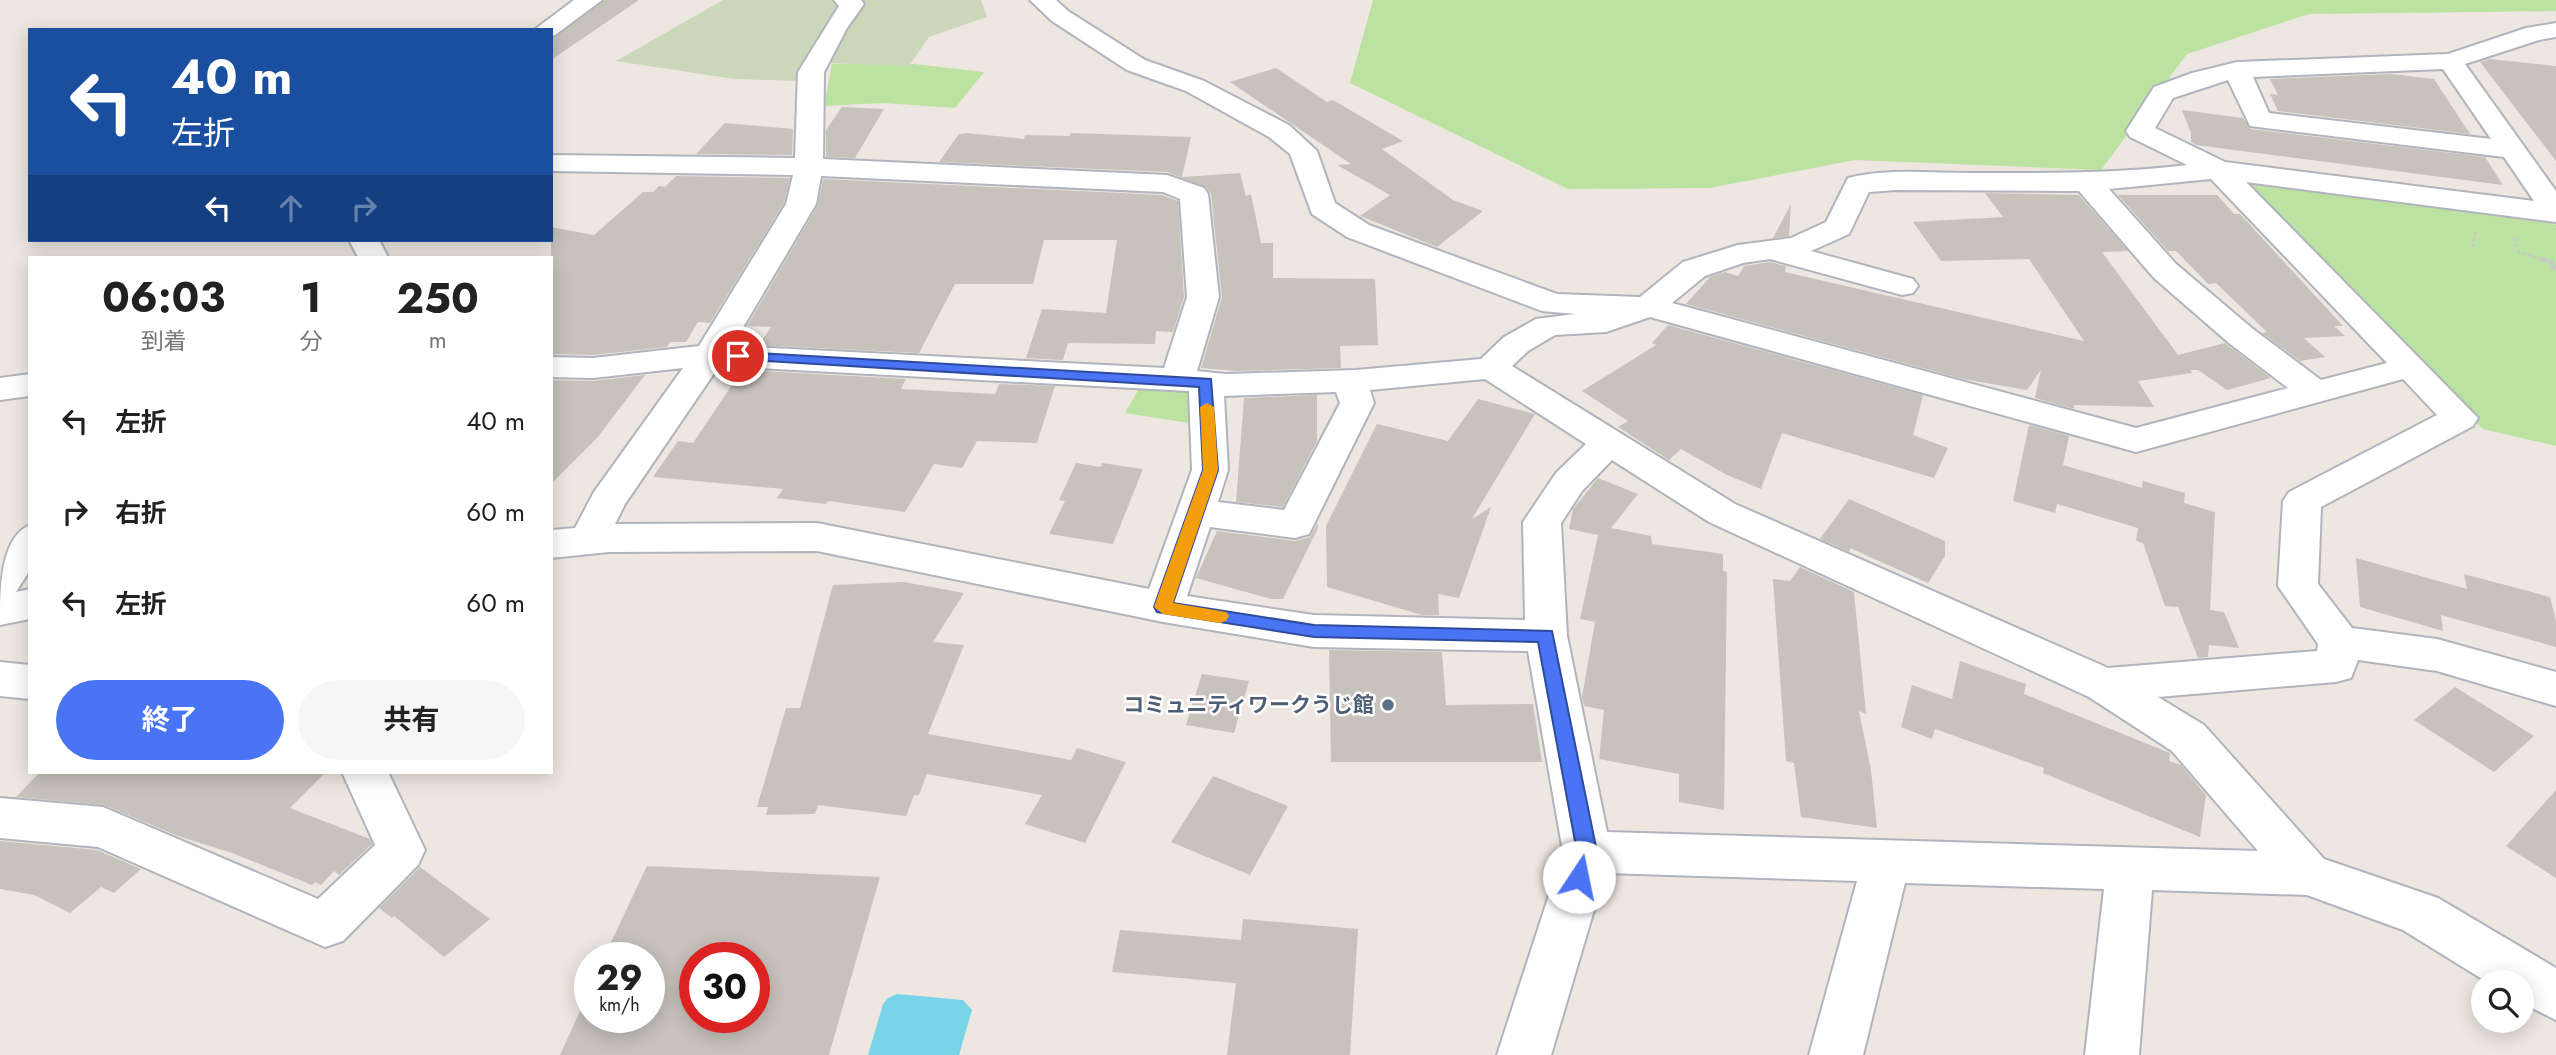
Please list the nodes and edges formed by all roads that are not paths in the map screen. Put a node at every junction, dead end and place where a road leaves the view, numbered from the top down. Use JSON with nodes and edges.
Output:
{"nodes":[{"id":1,"x":590,"y":0,"type":"edge"},
{"id":2,"x":846,"y":0,"type":"edge"},
{"id":3,"x":1042,"y":0,"type":"edge"},
{"id":4,"x":549,"y":28,"type":"edge"},
{"id":5,"x":2556,"y":30,"type":"edge"},
{"id":6,"x":2450,"y":61,"type":"junction"},
{"id":7,"x":2237,"y":70,"type":"junction"},
{"id":8,"x":2511,"y":150,"type":"junction"},
{"id":9,"x":553,"y":163,"type":"edge"},
{"id":10,"x":809,"y":167,"type":"junction"},
{"id":11,"x":2218,"y":170,"type":"junction"},
{"id":12,"x":2087,"y":182,"type":"junction"},
{"id":13,"x":2556,"y":213,"type":"edge"},
{"id":14,"x":1770,"y":250,"type":"junction"},
{"id":15,"x":1902,"y":286,"type":"dead end"},
{"id":16,"x":1648,"y":307,"type":"junction"},
{"id":17,"x":710,"y":355,"type":"junction"},
{"id":18,"x":553,"y":367,"type":"edge"},
{"id":19,"x":2410,"y":367,"type":"junction"},
{"id":20,"x":1490,"y":368,"type":"junction"},
{"id":21,"x":1191,"y":381,"type":"junction"},
{"id":22,"x":1349,"y":381,"type":"junction"},
{"id":23,"x":28,"y":385,"type":"edge"},
{"id":24,"x":0,"y":388,"type":"edge"},
{"id":25,"x":2315,"y":392,"type":"junction"},
{"id":26,"x":1608,"y":443,"type":"junction"},
{"id":27,"x":1196,"y":512,"type":"junction"},
{"id":28,"x":28,"y":542,"type":"edge"},
{"id":29,"x":570,"y":542,"type":"edge"},
{"id":30,"x":0,"y":584,"type":"edge"},
{"id":31,"x":28,"y":604,"type":"edge"},
{"id":32,"x":1163,"y":607,"type":"junction"},
{"id":33,"x":0,"y":610,"type":"edge"},
{"id":34,"x":1546,"y":636,"type":"junction"},
{"id":35,"x":2339,"y":642,"type":"junction"},
{"id":36,"x":0,"y":679,"type":"edge"},
{"id":37,"x":28,"y":682,"type":"edge"},
{"id":38,"x":2104,"y":685,"type":"junction"},
{"id":39,"x":2556,"y":688,"type":"edge"},
{"id":40,"x":366,"y":774,"type":"edge"},
{"id":41,"x":0,"y":818,"type":"edge"},
{"id":42,"x":1587,"y":852,"type":"junction"},
{"id":43,"x":1886,"y":861,"type":"junction"},
{"id":44,"x":2130,"y":868,"type":"junction"},
{"id":45,"x":2307,"y":874,"type":"junction"},
{"id":46,"x":2556,"y":996,"type":"edge"},
{"id":47,"x":1524,"y":1055,"type":"edge"},
{"id":48,"x":1836,"y":1055,"type":"edge"},
{"id":49,"x":2112,"y":1055,"type":"edge"}],
"edges":[{"from":1,"to":4,"type":"street"},
{"from":2,"to":10,"type":"street"},
{"from":3,"to":16,"type":"street"},
{"from":5,"to":6,"type":"street"},
{"from":6,"to":7,"type":"street"},
{"from":6,"to":8,"type":"street"},
{"from":7,"to":8,"type":"street"},
{"from":7,"to":11,"type":"street"},
{"from":8,"to":13,"type":"street"},
{"from":9,"to":10,"type":"street"},
{"from":10,"to":17,"type":"street"},
{"from":10,"to":21,"type":"street"},
{"from":11,"to":12,"type":"street"},
{"from":11,"to":13,"type":"street"},
{"from":11,"to":19,"type":"street"},
{"from":12,"to":14,"type":"street"},
{"from":12,"to":25,"type":"street"},
{"from":14,"to":15,"type":"street"},
{"from":14,"to":16,"type":"street"},
{"from":16,"to":20,"type":"street"},
{"from":16,"to":25,"type":"street"},
{"from":17,"to":18,"type":"street"},
{"from":17,"to":21,"type":"street"},
{"from":17,"to":29,"type":"street"},
{"from":19,"to":25,"type":"street"},
{"from":19,"to":35,"type":"street"},
{"from":20,"to":22,"type":"street"},
{"from":20,"to":26,"type":"street"},
{"from":21,"to":22,"type":"street"},
{"from":21,"to":27,"type":"street"},
{"from":22,"to":27,"type":"street"},
{"from":23,"to":24,"type":"street"},
{"from":26,"to":34,"type":"street"},
{"from":26,"to":38,"type":"street"},
{"from":27,"to":32,"type":"street"},
{"from":28,"to":30,"type":"street"},
{"from":29,"to":32,"type":"street"},
{"from":31,"to":33,"type":"street"},
{"from":32,"to":34,"type":"street"},
{"from":34,"to":42,"type":"street"},
{"from":35,"to":38,"type":"street"},
{"from":35,"to":39,"type":"street"},
{"from":36,"to":37,"type":"street"},
{"from":38,"to":45,"type":"street"},
{"from":40,"to":41,"type":"street"},
{"from":42,"to":43,"type":"street"},
{"from":42,"to":47,"type":"street"},
{"from":43,"to":44,"type":"street"},
{"from":43,"to":48,"type":"street"},
{"from":44,"to":45,"type":"street"},
{"from":44,"to":49,"type":"street"},
{"from":45,"to":46,"type":"street"}]}
